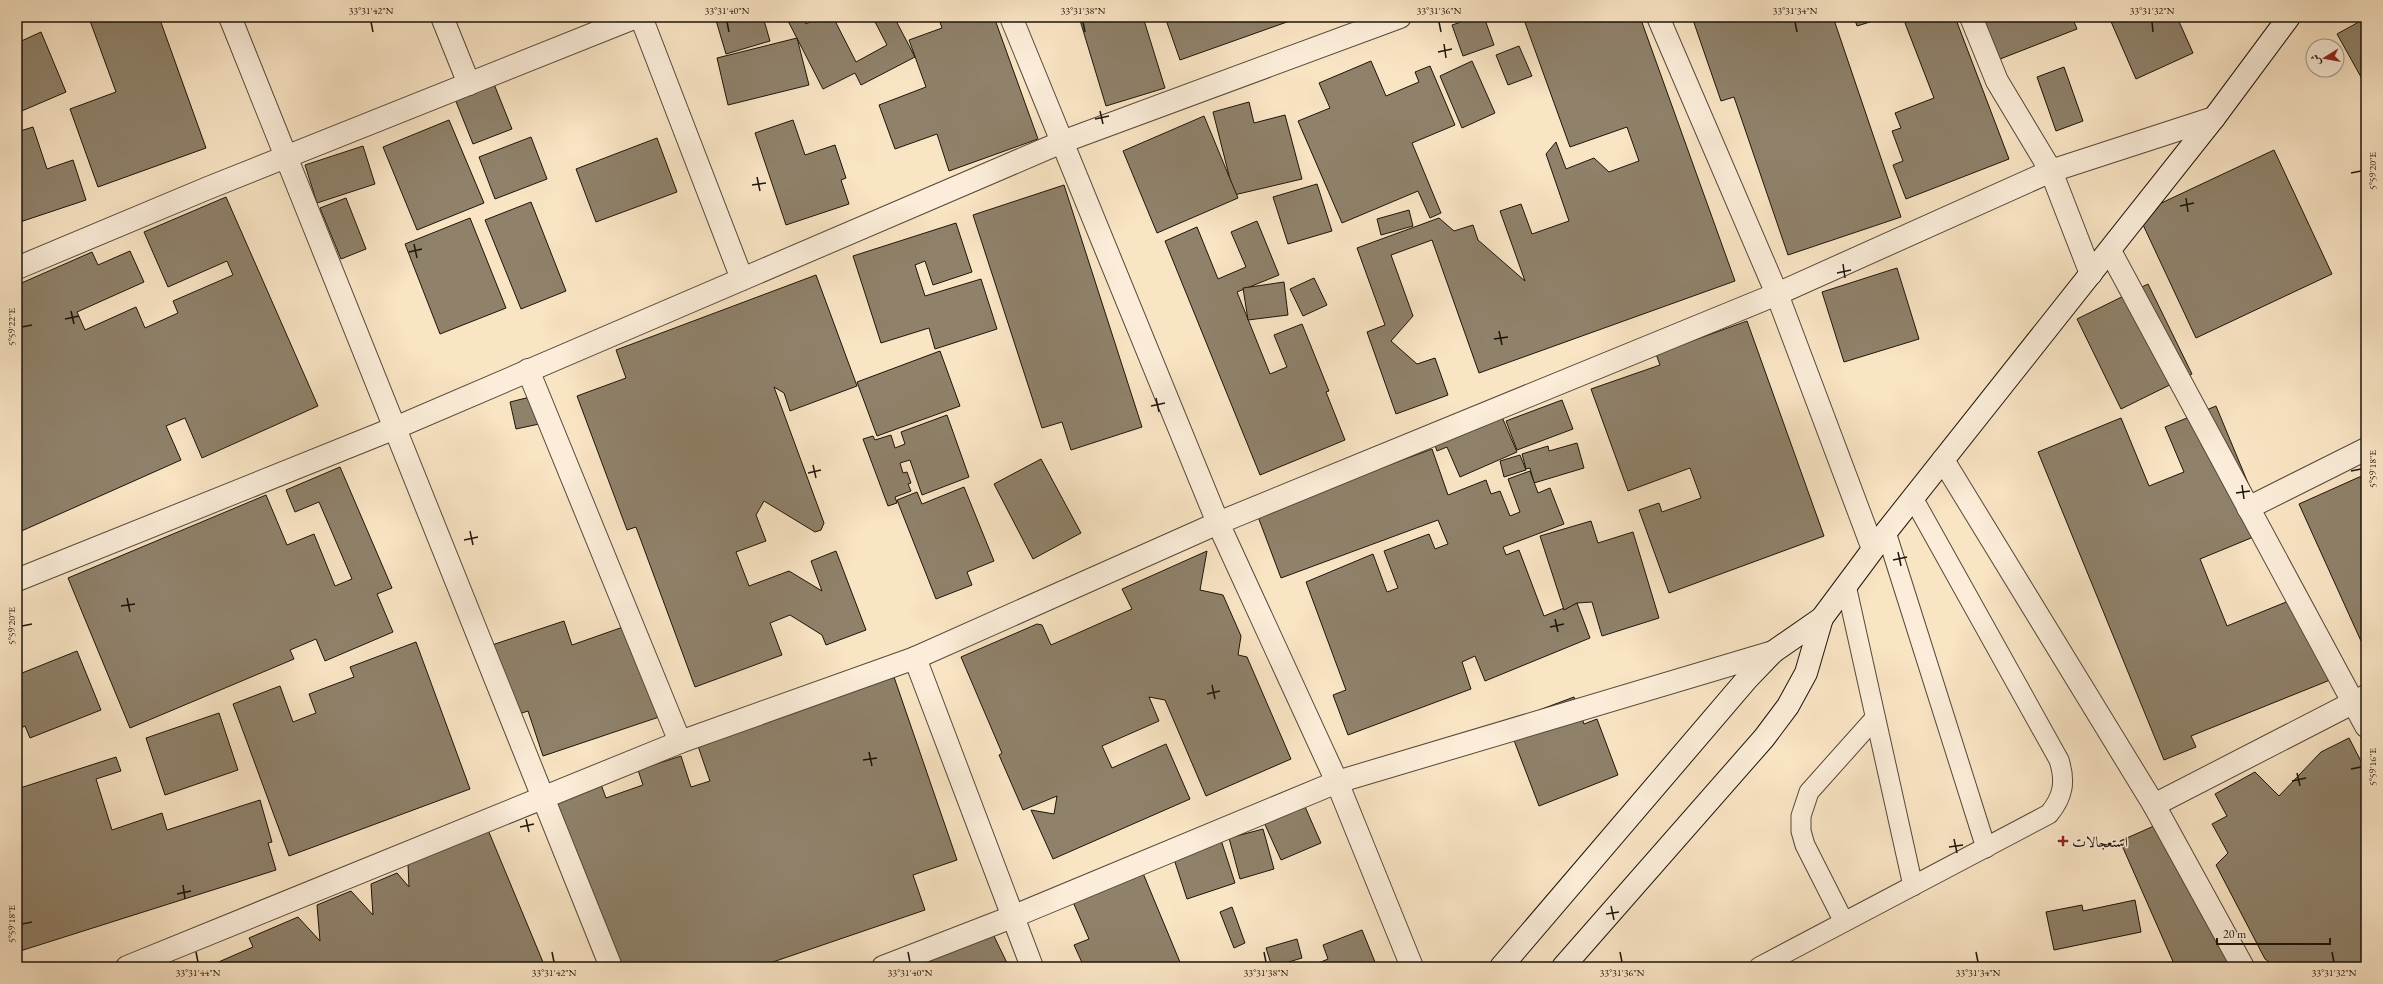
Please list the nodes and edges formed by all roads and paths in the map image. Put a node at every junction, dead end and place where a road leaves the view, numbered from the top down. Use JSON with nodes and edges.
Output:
{"nodes":[{"id":1,"x":230,"y":17,"type":"edge"},
{"id":2,"x":442,"y":17,"type":"edge"},
{"id":3,"x":636,"y":17,"type":"edge"},
{"id":4,"x":641,"y":17,"type":"edge"},
{"id":5,"x":1011,"y":17,"type":"edge"},
{"id":6,"x":1400,"y":17,"type":"edge"},
{"id":7,"x":1658,"y":17,"type":"edge"},
{"id":8,"x":1971,"y":17,"type":"edge"},
{"id":9,"x":2289,"y":17,"type":"edge"},
{"id":10,"x":469,"y":84,"type":"junction"},
{"id":11,"x":2214,"y":118,"type":"junction"},
{"id":12,"x":1062,"y":142,"type":"junction"},
{"id":13,"x":286,"y":156,"type":"junction"},
{"id":14,"x":2051,"y":171,"type":"junction"},
{"id":15,"x":2110,"y":251,"type":"junction"},
{"id":16,"x":17,"y":268,"type":"edge"},
{"id":17,"x":2091,"y":274,"type":"junction"},
{"id":18,"x":742,"y":279,"type":"junction"},
{"id":19,"x":1776,"y":294,"type":"junction"},
{"id":20,"x":528,"y":370,"type":"junction"},
{"id":21,"x":395,"y":428,"type":"junction"},
{"id":22,"x":2366,"y":449,"type":"edge"},
{"id":23,"x":1943,"y":460,"type":"junction"},
{"id":24,"x":1913,"y":498,"type":"junction"},
{"id":25,"x":2248,"y":508,"type":"junction"},
{"id":26,"x":1218,"y":523,"type":"junction"},
{"id":27,"x":1886,"y":532,"type":"junction"},
{"id":28,"x":1873,"y":549,"type":"junction"},
{"id":29,"x":17,"y":580,"type":"edge"},
{"id":30,"x":1846,"y":585,"type":"junction"},
{"id":31,"x":1822,"y":618,"type":"junction"},
{"id":32,"x":1773,"y":652,"type":"junction"},
{"id":33,"x":915,"y":658,"type":"junction"},
{"id":34,"x":2360,"y":700,"type":"edge"},
{"id":35,"x":1875,"y":718,"type":"junction"},
{"id":36,"x":2366,"y":726,"type":"edge"},
{"id":37,"x":680,"y":742,"type":"junction"},
{"id":38,"x":1337,"y":782,"type":"junction"},
{"id":39,"x":543,"y":797,"type":"junction"},
{"id":40,"x":2154,"y":805,"type":"junction"},
{"id":41,"x":1986,"y":848,"type":"junction"},
{"id":42,"x":1913,"y":886,"type":"junction"},
{"id":43,"x":1012,"y":917,"type":"junction"},
{"id":44,"x":1844,"y":922,"type":"junction"},
{"id":45,"x":127,"y":967,"type":"edge"},
{"id":46,"x":611,"y":967,"type":"edge"},
{"id":47,"x":883,"y":967,"type":"edge"},
{"id":48,"x":1032,"y":967,"type":"edge"},
{"id":49,"x":1412,"y":967,"type":"edge"},
{"id":50,"x":1501,"y":967,"type":"edge"},
{"id":51,"x":1563,"y":967,"type":"edge"},
{"id":52,"x":1759,"y":967,"type":"edge"},
{"id":53,"x":2243,"y":967,"type":"edge"}],
"edges":[{"from":1,"to":13,"type":"street"},
{"from":2,"to":10,"type":"street"},
{"from":3,"to":10,"type":"street"},
{"from":4,"to":18,"type":"street"},
{"from":5,"to":12,"type":"street"},
{"from":6,"to":12,"type":"street"},
{"from":7,"to":19,"type":"street"},
{"from":8,"to":14,"type":"street"},
{"from":9,"to":11,"type":"street"},
{"from":10,"to":13,"type":"street"},
{"from":11,"to":14,"type":"street"},
{"from":11,"to":15,"type":"street"},
{"from":12,"to":18,"type":"street"},
{"from":12,"to":26,"type":"street"},
{"from":13,"to":16,"type":"street"},
{"from":13,"to":21,"type":"street"},
{"from":14,"to":17,"type":"street"},
{"from":14,"to":19,"type":"street"},
{"from":15,"to":17,"type":"street"},
{"from":15,"to":25,"type":"street"},
{"from":17,"to":23,"type":"street"},
{"from":18,"to":20,"type":"street"},
{"from":19,"to":26,"type":"street"},
{"from":19,"to":28,"type":"street"},
{"from":20,"to":21,"type":"street"},
{"from":20,"to":37,"type":"street"},
{"from":21,"to":29,"type":"street"},
{"from":21,"to":39,"type":"street"},
{"from":22,"to":25,"type":"street"},
{"from":23,"to":24,"type":"street"},
{"from":23,"to":40,"type":"street"},
{"from":24,"to":27,"type":"street"},
{"from":24,"to":41,"type":"lane"},
{"from":25,"to":34,"type":"street"},
{"from":26,"to":33,"type":"street"},
{"from":26,"to":38,"type":"street"},
{"from":27,"to":28,"type":"street"},
{"from":27,"to":41,"type":"lane"},
{"from":28,"to":30,"type":"street"},
{"from":30,"to":31,"type":"street"},
{"from":30,"to":35,"type":"lane"},
{"from":31,"to":32,"type":"street"},
{"from":31,"to":51,"type":"street"},
{"from":32,"to":38,"type":"street"},
{"from":32,"to":50,"type":"street"},
{"from":33,"to":37,"type":"street"},
{"from":33,"to":43,"type":"street"},
{"from":34,"to":36,"type":"street"},
{"from":34,"to":40,"type":"street"},
{"from":35,"to":42,"type":"lane"},
{"from":35,"to":44,"type":"lane"},
{"from":37,"to":39,"type":"street"},
{"from":38,"to":43,"type":"street"},
{"from":38,"to":49,"type":"street"},
{"from":39,"to":45,"type":"street"},
{"from":39,"to":46,"type":"street"},
{"from":40,"to":53,"type":"street"},
{"from":41,"to":42,"type":"lane"},
{"from":42,"to":44,"type":"lane"},
{"from":43,"to":47,"type":"street"},
{"from":43,"to":48,"type":"street"},
{"from":44,"to":52,"type":"lane"}]}
